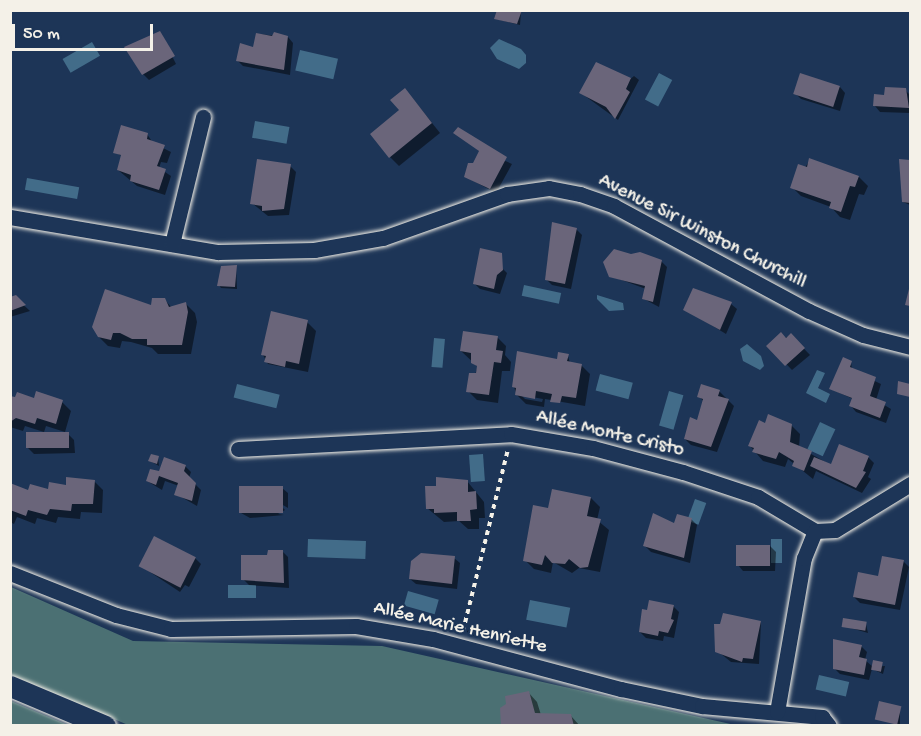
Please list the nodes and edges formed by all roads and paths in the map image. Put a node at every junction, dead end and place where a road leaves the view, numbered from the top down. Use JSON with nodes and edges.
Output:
{"nodes":[{"id":1,"x":203,"y":117,"type":"dead end"},
{"id":2,"x":10,"y":217,"type":"edge"},
{"id":3,"x":172,"y":244,"type":"junction"},
{"id":4,"x":910,"y":347,"type":"edge"},
{"id":5,"x":511,"y":434,"type":"junction"},
{"id":6,"x":238,"y":449,"type":"dead end"},
{"id":7,"x":910,"y":484,"type":"edge"},
{"id":8,"x":815,"y":531,"type":"junction"},
{"id":9,"x":10,"y":573,"type":"edge"},
{"id":10,"x":460,"y":646,"type":"junction"},
{"id":11,"x":10,"y":686,"type":"edge"},
{"id":12,"x":777,"y":712,"type":"junction"},
{"id":13,"x":105,"y":726,"type":"edge"},
{"id":14,"x":829,"y":726,"type":"edge"}],
"edges":[{"from":1,"to":3,"type":"street"},
{"from":2,"to":3,"type":"street","name":"Avenue Sir Winston Churchill"},
{"from":3,"to":4,"type":"street","name":"Avenue Sir Winston Churchill"},
{"from":5,"to":6,"type":"street","name":"Allée Monte Cristo"},
{"from":5,"to":8,"type":"street","name":"Allée Monte Cristo"},
{"from":5,"to":10,"type":"path"},
{"from":7,"to":8,"type":"street"},
{"from":8,"to":12,"type":"street"},
{"from":9,"to":10,"type":"street","name":"Allée Marie Henriette"},
{"from":10,"to":12,"type":"street","name":"Allée Marie Henriette"},
{"from":11,"to":13,"type":"main road"},
{"from":12,"to":14,"type":"street","name":"Allée Marie Henriette"}]}
